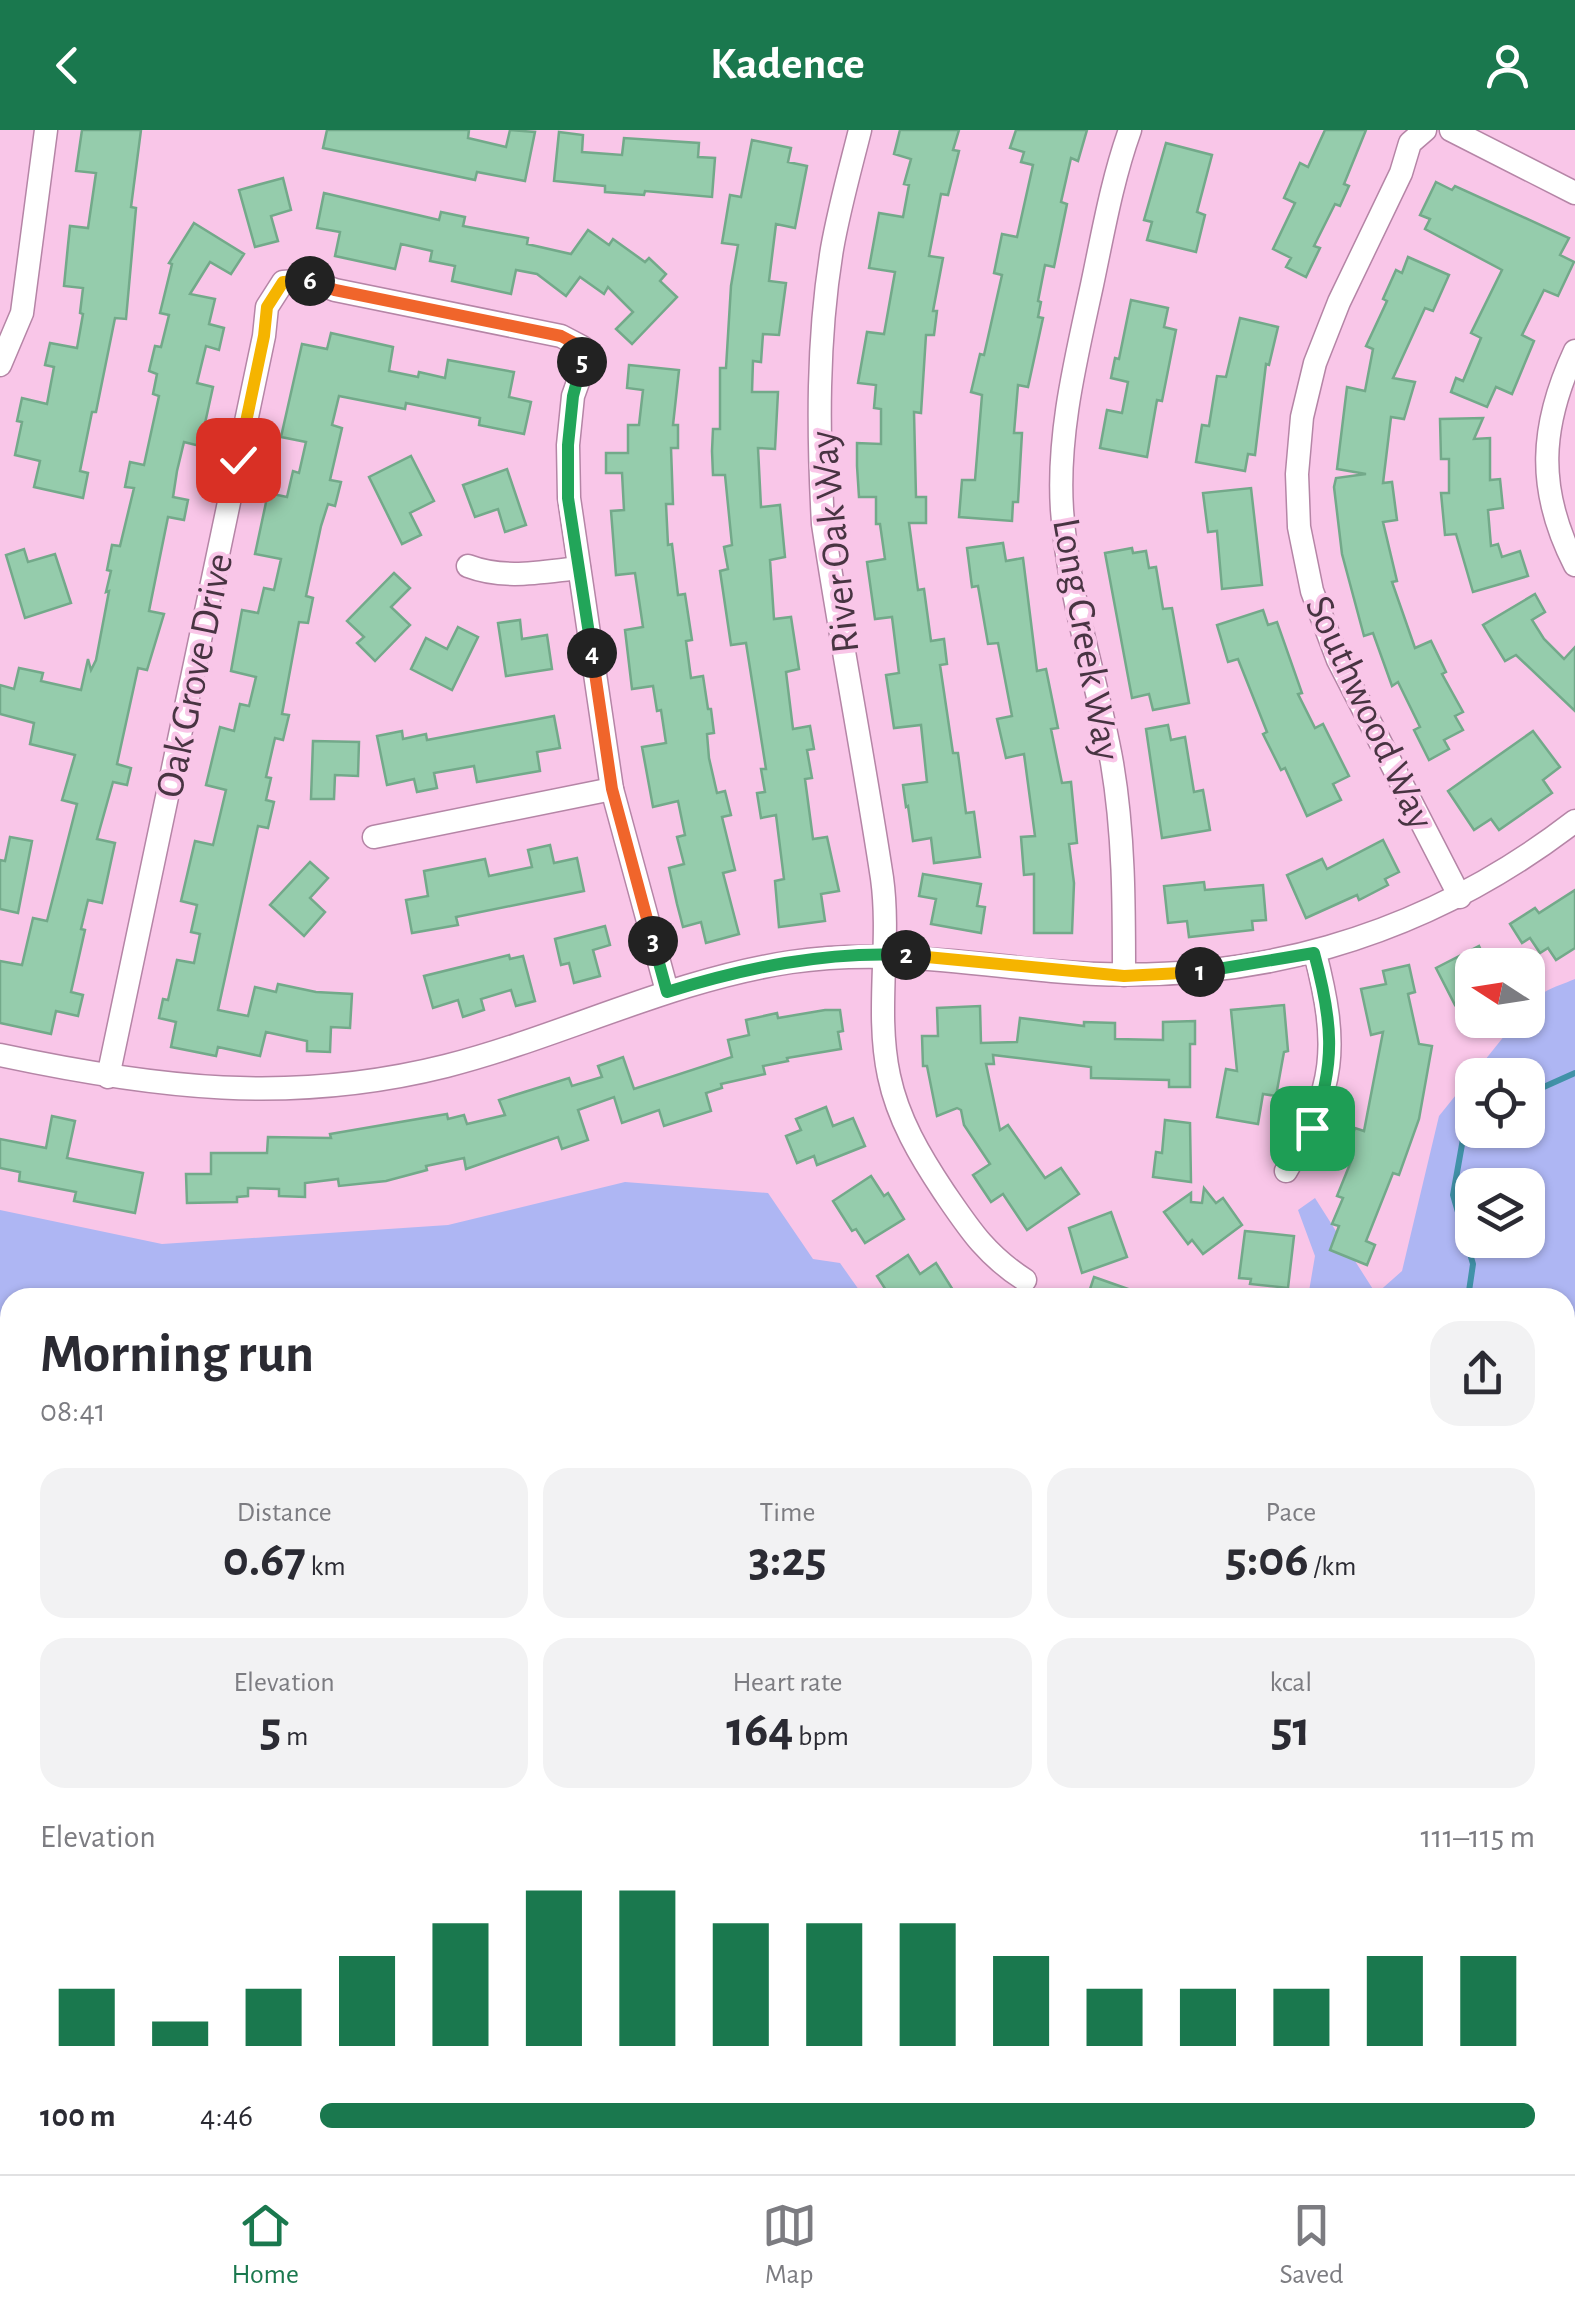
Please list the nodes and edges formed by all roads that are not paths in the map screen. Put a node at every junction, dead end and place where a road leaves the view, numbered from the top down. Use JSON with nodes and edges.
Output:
{"nodes":[{"id":1,"x":46,"y":130,"type":"edge"},
{"id":2,"x":860,"y":130,"type":"edge"},
{"id":3,"x":1130,"y":130,"type":"edge"},
{"id":4,"x":1425,"y":130,"type":"edge"},
{"id":5,"x":1451,"y":130,"type":"edge"},
{"id":6,"x":1575,"y":192,"type":"edge"},
{"id":7,"x":1575,"y":350,"type":"edge"},
{"id":8,"x":0,"y":364,"type":"edge"},
{"id":9,"x":1575,"y":565,"type":"edge"},
{"id":10,"x":468,"y":566,"type":"dead end"},
{"id":11,"x":579,"y":568,"type":"junction"},
{"id":12,"x":612,"y":789,"type":"junction"},
{"id":13,"x":1575,"y":822,"type":"edge"},
{"id":14,"x":374,"y":836,"type":"dead end"},
{"id":15,"x":1460,"y":897,"type":"junction"},
{"id":16,"x":1314,"y":953,"type":"junction"},
{"id":17,"x":885,"y":954,"type":"junction"},
{"id":18,"x":1124,"y":976,"type":"junction"},
{"id":19,"x":667,"y":992,"type":"junction"},
{"id":20,"x":0,"y":1055,"type":"edge"},
{"id":21,"x":108,"y":1077,"type":"junction"},
{"id":22,"x":1286,"y":1171,"type":"dead end"},
{"id":23,"x":1025,"y":1280,"type":"dead end"}],
"edges":[{"from":1,"to":8,"type":"street"},
{"from":2,"to":17,"type":"street","name":"River Oak Way"},
{"from":3,"to":18,"type":"street","name":"Long Creek Way"},
{"from":4,"to":15,"type":"street","name":"Southwood Way"},
{"from":5,"to":6,"type":"street"},
{"from":7,"to":9,"type":"street"},
{"from":10,"to":11,"type":"street"},
{"from":11,"to":12,"type":"street","name":"Oak Grove Drive"},
{"from":11,"to":21,"type":"street","name":"Oak Grove Drive"},
{"from":12,"to":14,"type":"street"},
{"from":12,"to":19,"type":"street","name":"Oak Grove Drive"},
{"from":13,"to":15,"type":"street"},
{"from":15,"to":16,"type":"street"},
{"from":16,"to":18,"type":"street"},
{"from":16,"to":22,"type":"street"},
{"from":17,"to":18,"type":"street"},
{"from":17,"to":19,"type":"street"},
{"from":17,"to":23,"type":"street","name":"River Oak Way"},
{"from":19,"to":21,"type":"street"},
{"from":20,"to":21,"type":"street"}]}
